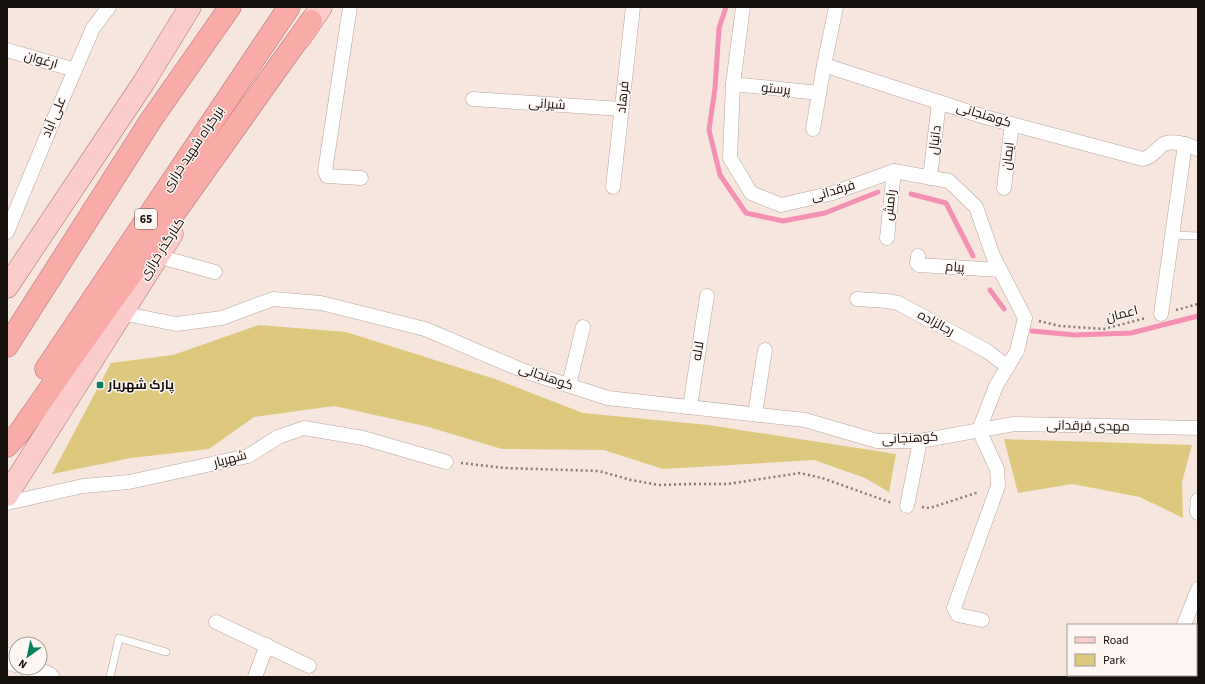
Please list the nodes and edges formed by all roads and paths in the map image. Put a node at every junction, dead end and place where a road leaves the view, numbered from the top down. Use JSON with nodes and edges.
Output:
{"nodes":[{"id":1,"x":109,"y":7,"type":"edge"},
{"id":2,"x":190,"y":7,"type":"edge"},
{"id":3,"x":212,"y":7,"type":"edge"},
{"id":4,"x":230,"y":7,"type":"edge"},
{"id":5,"x":289,"y":7,"type":"edge"},
{"id":6,"x":350,"y":7,"type":"edge"},
{"id":7,"x":633,"y":7,"type":"edge"},
{"id":8,"x":744,"y":7,"type":"edge"},
{"id":9,"x":836,"y":7,"type":"edge"},
{"id":10,"x":316,"y":14,"type":"edge"},
{"id":11,"x":7,"y":50,"type":"edge"},
{"id":12,"x":824,"y":65,"type":"junction"},
{"id":13,"x":75,"y":70,"type":"junction"},
{"id":14,"x":733,"y":84,"type":"junction"},
{"id":15,"x":818,"y":93,"type":"junction"},
{"id":16,"x":473,"y":99,"type":"dead end"},
{"id":17,"x":939,"y":102,"type":"junction"},
{"id":18,"x":621,"y":109,"type":"junction"},
{"id":19,"x":151,"y":120,"type":"junction"},
{"id":20,"x":1012,"y":124,"type":"junction"},
{"id":21,"x":813,"y":129,"type":"dead end"},
{"id":22,"x":1192,"y":147,"type":"edge"},
{"id":23,"x":894,"y":171,"type":"junction"},
{"id":24,"x":361,"y":178,"type":"dead end"},
{"id":25,"x":930,"y":178,"type":"junction"},
{"id":26,"x":613,"y":186,"type":"dead end"},
{"id":27,"x":1004,"y":188,"type":"dead end"},
{"id":28,"x":12,"y":202,"type":"edge"},
{"id":29,"x":7,"y":232,"type":"edge"},
{"id":30,"x":1173,"y":235,"type":"junction"},
{"id":31,"x":1198,"y":236,"type":"edge"},
{"id":32,"x":887,"y":238,"type":"dead end"},
{"id":33,"x":157,"y":256,"type":"junction"},
{"id":34,"x":918,"y":256,"type":"dead end"},
{"id":35,"x":1000,"y":270,"type":"junction"},
{"id":36,"x":215,"y":272,"type":"dead end"},
{"id":37,"x":7,"y":287,"type":"edge"},
{"id":38,"x":707,"y":296,"type":"dead end"},
{"id":39,"x":857,"y":299,"type":"dead end"},
{"id":40,"x":1198,"y":304,"type":"edge"},
{"id":41,"x":121,"y":313,"type":"junction"},
{"id":42,"x":1161,"y":314,"type":"junction"},
{"id":43,"x":1025,"y":318,"type":"junction"},
{"id":44,"x":583,"y":327,"type":"dead end"},
{"id":45,"x":7,"y":346,"type":"edge"},
{"id":46,"x":765,"y":350,"type":"dead end"},
{"id":47,"x":1008,"y":368,"type":"junction"},
{"id":48,"x":569,"y":385,"type":"junction"},
{"id":49,"x":690,"y":407,"type":"junction"},
{"id":50,"x":755,"y":414,"type":"junction"},
{"id":51,"x":1198,"y":428,"type":"edge"},
{"id":52,"x":979,"y":430,"type":"junction"},
{"id":53,"x":7,"y":433,"type":"edge"},
{"id":54,"x":920,"y":440,"type":"junction"},
{"id":55,"x":7,"y":446,"type":"edge"},
{"id":56,"x":446,"y":462,"type":"joint"},
{"id":57,"x":998,"y":486,"type":"junction"},
{"id":58,"x":9,"y":492,"type":"edge"},
{"id":59,"x":1198,"y":500,"type":"edge"},
{"id":60,"x":907,"y":506,"type":"junction"},
{"id":61,"x":1198,"y":513,"type":"edge"},
{"id":62,"x":1198,"y":589,"type":"edge"},
{"id":63,"x":982,"y":620,"type":"dead end"},
{"id":64,"x":216,"y":622,"type":"dead end"},
{"id":65,"x":1184,"y":624,"type":"edge"},
{"id":66,"x":267,"y":645,"type":"junction"},
{"id":67,"x":166,"y":652,"type":"dead end"},
{"id":68,"x":309,"y":666,"type":"dead end"},
{"id":69,"x":110,"y":677,"type":"edge"},
{"id":70,"x":255,"y":677,"type":"edge"}],
"edges":[{"from":1,"to":13,"type":"street","name":"علی آباد"},
{"from":2,"to":37,"type":"main road"},
{"from":3,"to":19,"type":"highway"},
{"from":4,"to":19,"type":"highway"},
{"from":5,"to":53,"type":"highway","name":"بزرگراه شهید خرازی","number":"65"},
{"from":6,"to":24,"type":"street"},
{"from":7,"to":18,"type":"street","name":"فرهاد"},
{"from":8,"to":14,"type":"street","name":"فرقدانی"},
{"from":9,"to":12,"type":"street"},
{"from":10,"to":33,"type":"main road","name":"کنارگذر خرازی"},
{"from":10,"to":55,"type":"highway"},
{"from":11,"to":13,"type":"street","name":"ارغوان"},
{"from":12,"to":15,"type":"street"},
{"from":12,"to":17,"type":"street","name":"کوهنجانی"},
{"from":13,"to":28,"type":"street","name":"علی آباد"},
{"from":14,"to":15,"type":"street","name":"پرستو"},
{"from":14,"to":23,"type":"street","name":"فرقدانی"},
{"from":15,"to":21,"type":"street"},
{"from":16,"to":18,"type":"street","name":"شیرانی"},
{"from":17,"to":20,"type":"street","name":"کوهنجانی"},
{"from":17,"to":25,"type":"street","name":"دانیال"},
{"from":18,"to":26,"type":"street","name":"فرهاد"},
{"from":19,"to":45,"type":"highway"},
{"from":20,"to":22,"type":"street","name":"کوهنجانی"},
{"from":20,"to":27,"type":"street","name":"ایمان"},
{"from":22,"to":30,"type":"street"},
{"from":23,"to":25,"type":"street"},
{"from":23,"to":32,"type":"street","name":"رامش"},
{"from":25,"to":35,"type":"street"},
{"from":28,"to":29,"type":"street","name":"علی آباد"},
{"from":30,"to":31,"type":"lane"},
{"from":30,"to":42,"type":"street"},
{"from":33,"to":36,"type":"street"},
{"from":33,"to":41,"type":"main road","name":"کنارگذر خرازی"},
{"from":34,"to":35,"type":"street","name":"پیام"},
{"from":35,"to":43,"type":"street"},
{"from":38,"to":49,"type":"street","name":"لاله"},
{"from":39,"to":47,"type":"street","name":"رجالزاده"},
{"from":40,"to":42,"type":"path","name":"اعمان"},
{"from":41,"to":48,"type":"street","name":"کوهنجانی"},
{"from":41,"to":58,"type":"main road","name":"کنارگذر خرازی"},
{"from":42,"to":43,"type":"path","name":"اعمان"},
{"from":43,"to":47,"type":"street"},
{"from":44,"to":48,"type":"street"},
{"from":46,"to":50,"type":"street"},
{"from":47,"to":52,"type":"street"},
{"from":48,"to":49,"type":"street","name":"کوهنجانی"},
{"from":49,"to":50,"type":"street","name":"کوهنجانی"},
{"from":50,"to":54,"type":"street","name":"کوهنجانی"},
{"from":51,"to":52,"type":"street","name":"مهدی فرقدانی"},
{"from":52,"to":54,"type":"street","name":"کوهنجانی"},
{"from":52,"to":57,"type":"street"},
{"from":54,"to":60,"type":"street"},
{"from":56,"to":58,"type":"street","name":"شهریار"},
{"from":56,"to":60,"type":"path"},
{"from":57,"to":60,"type":"path"},
{"from":57,"to":63,"type":"street"},
{"from":59,"to":61,"type":"street"},
{"from":62,"to":65,"type":"street"},
{"from":64,"to":66,"type":"street"},
{"from":66,"to":68,"type":"street"},
{"from":66,"to":70,"type":"street"},
{"from":67,"to":69,"type":"lane"}]}
